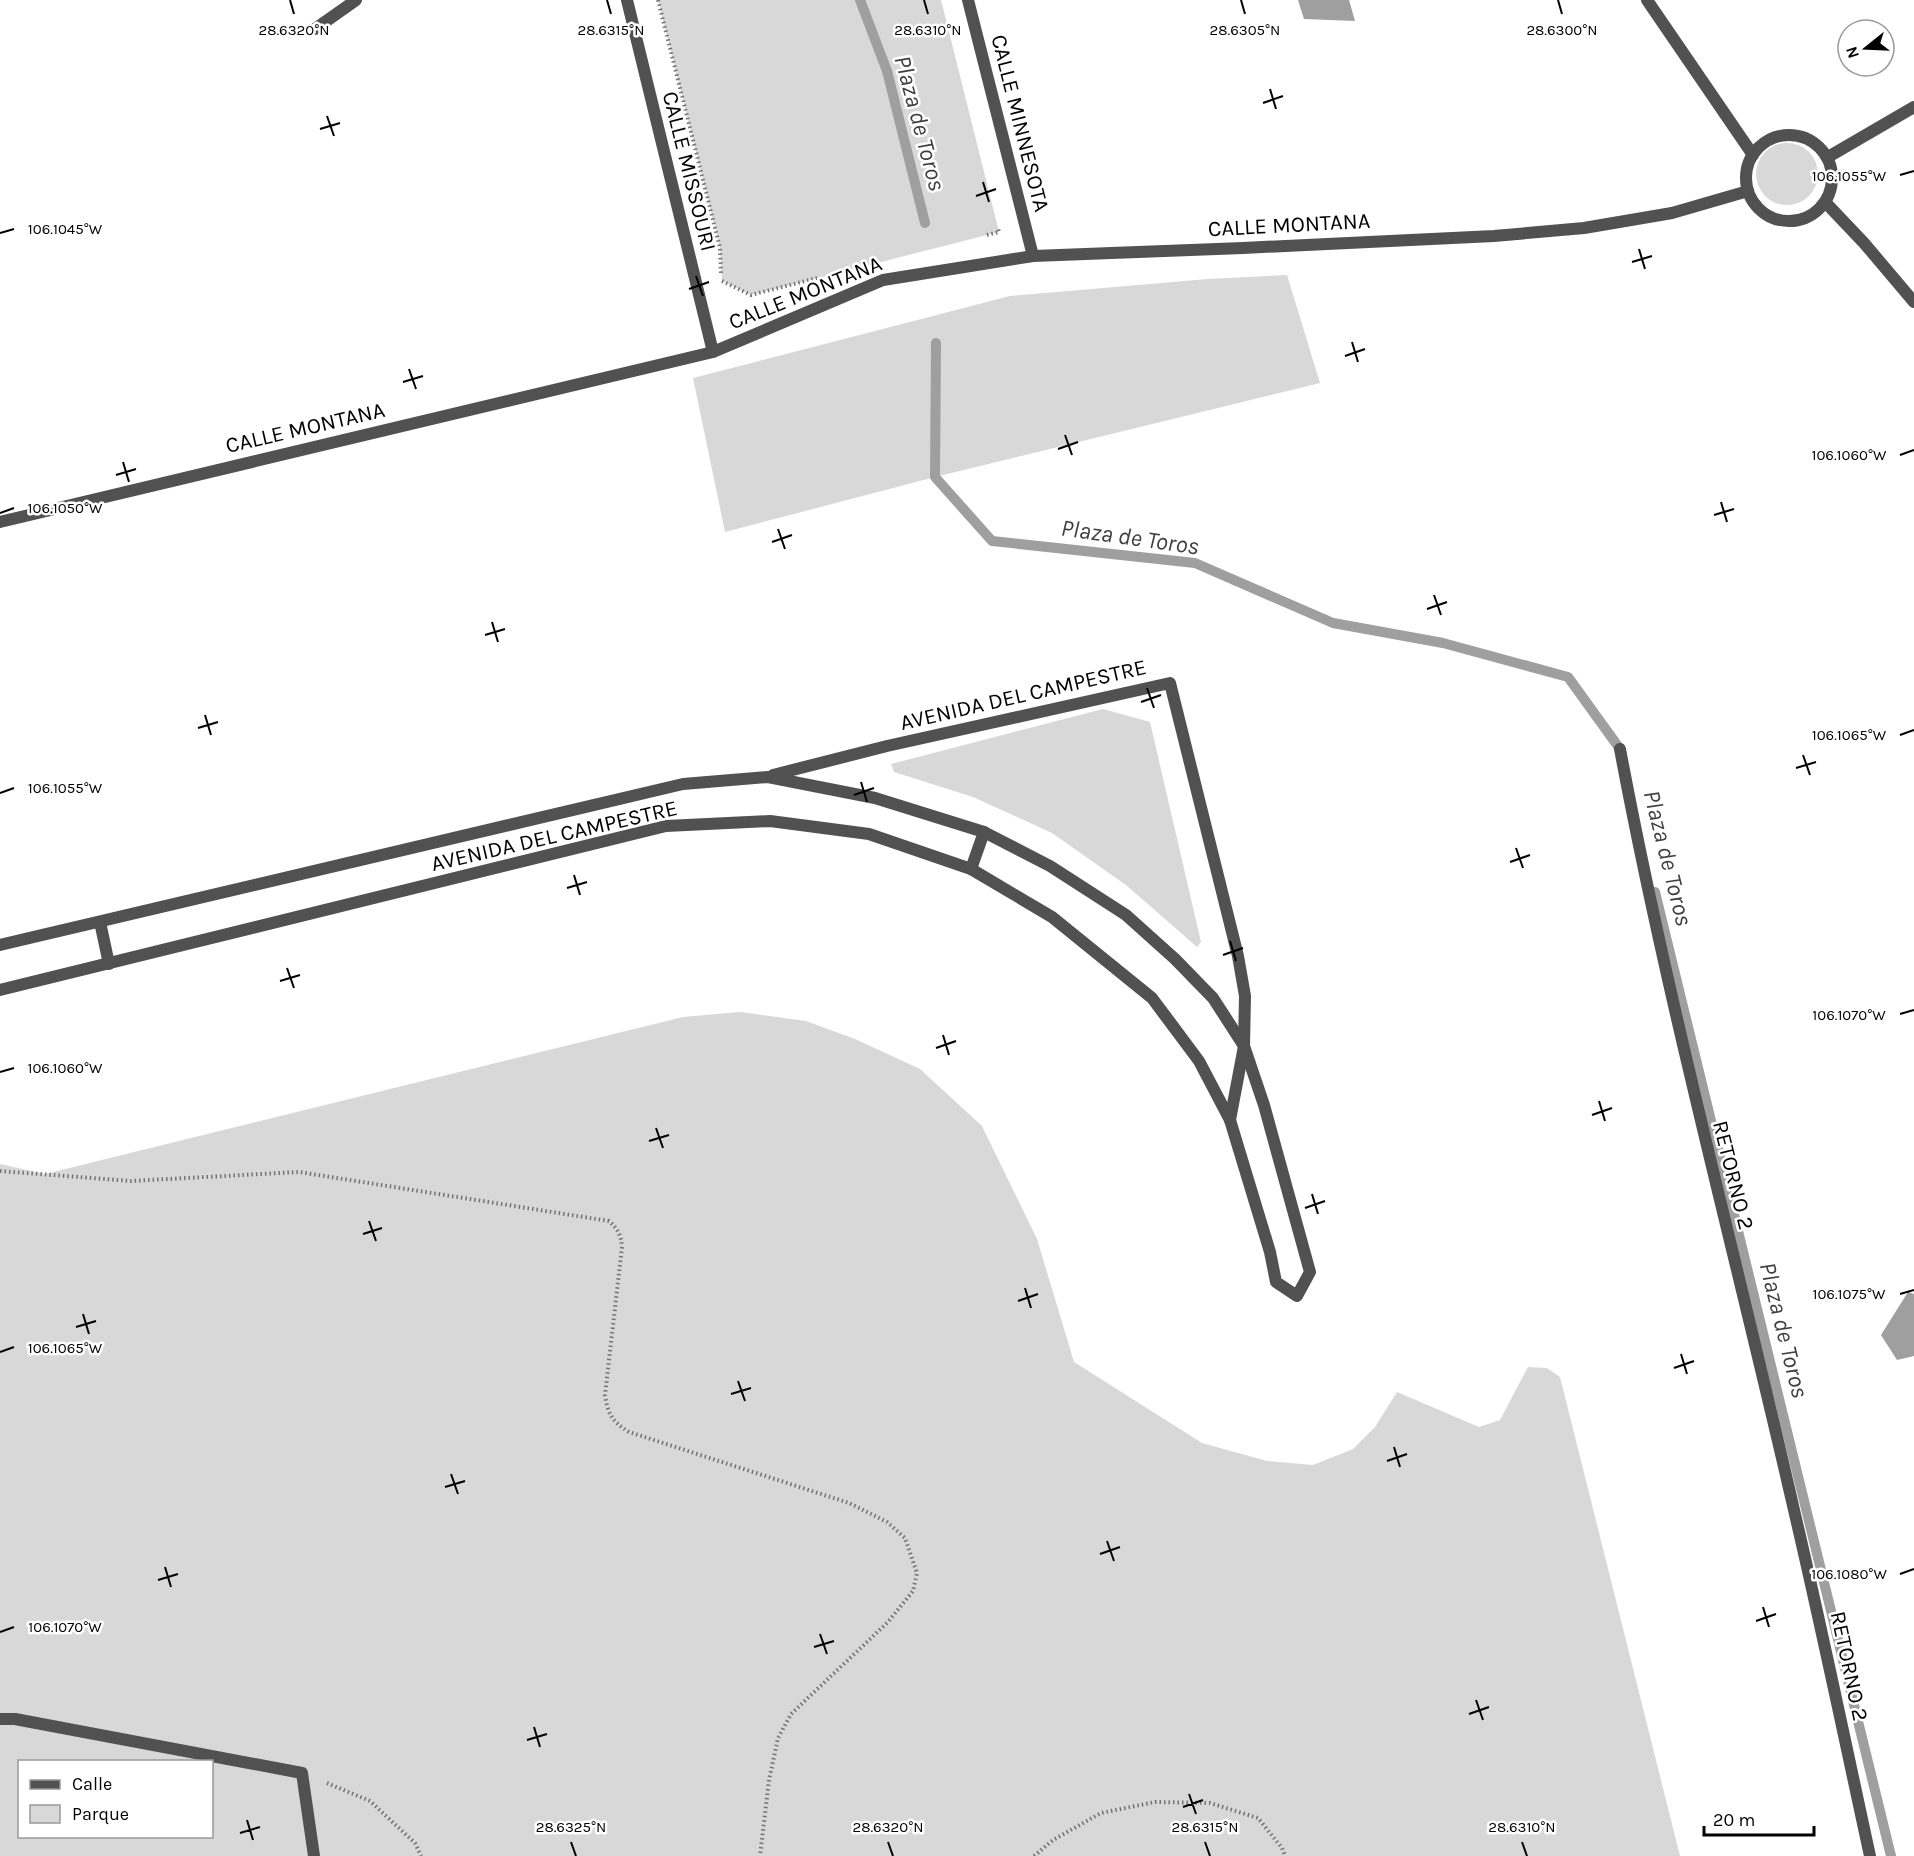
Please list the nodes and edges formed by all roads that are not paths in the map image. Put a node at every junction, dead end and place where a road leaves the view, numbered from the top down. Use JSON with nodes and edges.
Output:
{"nodes":[{"id":1,"x":356,"y":0,"type":"edge"},
{"id":2,"x":627,"y":0,"type":"edge"},
{"id":3,"x":968,"y":0,"type":"edge"},
{"id":4,"x":1647,"y":0,"type":"edge"},
{"id":5,"x":315,"y":28,"type":"dead end"},
{"id":6,"x":1914,"y":107,"type":"edge"},
{"id":7,"x":1753,"y":155,"type":"junction"},
{"id":8,"x":1828,"y":157,"type":"junction"},
{"id":9,"x":1748,"y":191,"type":"junction"},
{"id":10,"x":1826,"y":203,"type":"junction"},
{"id":11,"x":1033,"y":256,"type":"junction"},
{"id":12,"x":1914,"y":302,"type":"edge"},
{"id":13,"x":713,"y":352,"type":"junction"},
{"id":14,"x":0,"y":522,"type":"edge"},
{"id":15,"x":1620,"y":749,"type":"dead end"},
{"id":16,"x":768,"y":777,"type":"junction"},
{"id":17,"x":984,"y":832,"type":"junction"},
{"id":18,"x":971,"y":869,"type":"junction"},
{"id":19,"x":100,"y":922,"type":"junction"},
{"id":20,"x":0,"y":945,"type":"edge"},
{"id":21,"x":109,"y":964,"type":"junction"},
{"id":22,"x":0,"y":990,"type":"edge"},
{"id":23,"x":1244,"y":1046,"type":"junction"},
{"id":24,"x":1230,"y":1120,"type":"junction"},
{"id":25,"x":0,"y":1719,"type":"edge"},
{"id":26,"x":314,"y":1856,"type":"edge"},
{"id":27,"x":1870,"y":1856,"type":"edge"}],
"edges":[{"from":1,"to":5,"type":"street"},
{"from":2,"to":13,"type":"street","name":"CALLE MISSOURI"},
{"from":3,"to":11,"type":"street","name":"CALLE MINNESOTA"},
{"from":4,"to":7,"type":"street"},
{"from":6,"to":8,"type":"street"},
{"from":7,"to":8,"type":"street"},
{"from":7,"to":9,"type":"street"},
{"from":8,"to":10,"type":"street"},
{"from":9,"to":10,"type":"street"},
{"from":9,"to":11,"type":"street","name":"CALLE MONTANA"},
{"from":10,"to":12,"type":"street"},
{"from":11,"to":13,"type":"street","name":"CALLE MONTANA"},
{"from":13,"to":14,"type":"street","name":"CALLE MONTANA"},
{"from":15,"to":27,"type":"street","name":"RETORNO 2"},
{"from":16,"to":17,"type":"street","name":"AVENIDA DEL CAMPESTRE"},
{"from":16,"to":19,"type":"street","name":"AVENIDA DEL CAMPESTRE"},
{"from":16,"to":23,"type":"street","name":"AVENIDA DEL CAMPESTRE"},
{"from":17,"to":18,"type":"street"},
{"from":17,"to":23,"type":"street","name":"AVENIDA DEL CAMPESTRE"},
{"from":18,"to":21,"type":"street","name":"AVENIDA DEL CAMPESTRE"},
{"from":18,"to":24,"type":"street","name":"AVENIDA DEL CAMPESTRE"},
{"from":19,"to":20,"type":"street","name":"AVENIDA DEL CAMPESTRE"},
{"from":19,"to":21,"type":"street"},
{"from":21,"to":22,"type":"street","name":"AVENIDA DEL CAMPESTRE"},
{"from":23,"to":24,"type":"street","name":"AVENIDA DEL CAMPESTRE"},
{"from":23,"to":24,"type":"street","name":"AVENIDA DEL CAMPESTRE"},
{"from":25,"to":26,"type":"street"}]}
